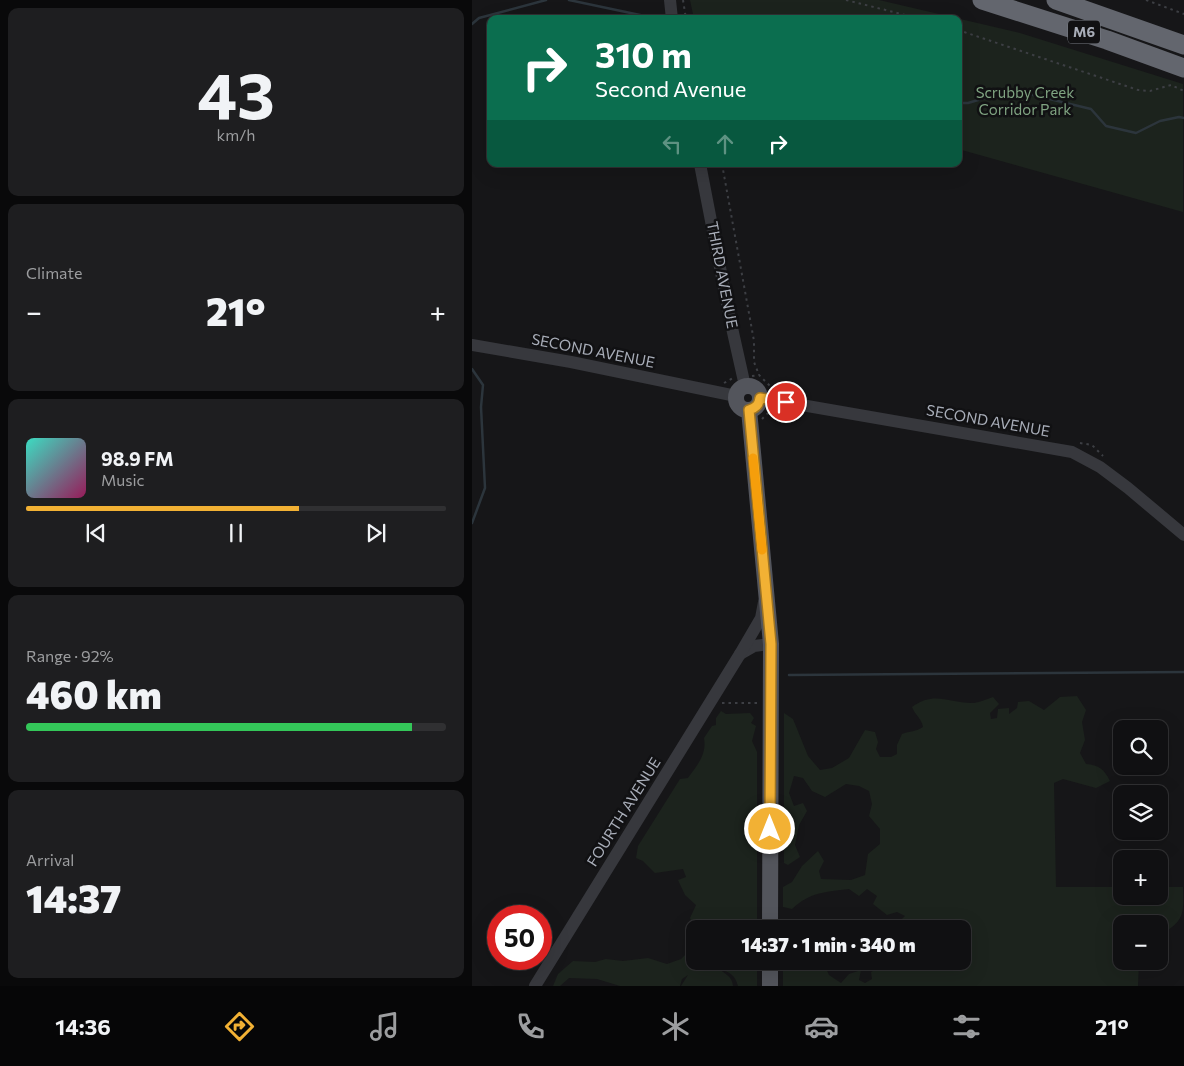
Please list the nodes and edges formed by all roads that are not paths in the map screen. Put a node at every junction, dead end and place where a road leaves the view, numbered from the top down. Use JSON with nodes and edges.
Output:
{"nodes":[{"id":1,"x":670,"y":0,"type":"edge"},
{"id":2,"x":982,"y":0,"type":"edge"},
{"id":3,"x":1056,"y":0,"type":"edge"},
{"id":4,"x":672,"y":15,"type":"edge"},
{"id":5,"x":1184,"y":45,"type":"edge"},
{"id":6,"x":1179,"y":73,"type":"edge"},
{"id":7,"x":701,"y":167,"type":"edge"},
{"id":8,"x":472,"y":345,"type":"edge"},
{"id":9,"x":741,"y":391,"type":"junction"},
{"id":10,"x":760,"y":398,"type":"junction"},
{"id":11,"x":749,"y":410,"type":"junction"},
{"id":12,"x":1184,"y":535,"type":"edge"},
{"id":13,"x":766,"y":596,"type":"junction"},
{"id":14,"x":771,"y":644,"type":"junction"},
{"id":15,"x":740,"y":654,"type":"junction"},
{"id":16,"x":770,"y":920,"type":"edge"},
{"id":17,"x":770,"y":970,"type":"edge"},
{"id":18,"x":535,"y":986,"type":"edge"},
{"id":19,"x":770,"y":986,"type":"edge"}],
"edges":[{"from":1,"to":4,"type":"street"},
{"from":2,"to":6,"type":"highway","number":"M6"},
{"from":3,"to":5,"type":"highway","number":"M6"},
{"from":7,"to":9,"type":"street","name":"THIRD AVENUE"},
{"from":8,"to":9,"type":"street","name":"SECOND AVENUE"},
{"from":9,"to":10,"type":"main road"},
{"from":9,"to":11,"type":"main road"},
{"from":10,"to":11,"type":"main road"},
{"from":10,"to":12,"type":"street","name":"SECOND AVENUE"},
{"from":11,"to":13,"type":"main road"},
{"from":13,"to":14,"type":"main road"},
{"from":13,"to":15,"type":"street","name":"FOURTH AVENUE"},
{"from":14,"to":15,"type":"street"},
{"from":14,"to":16,"type":"main road"},
{"from":15,"to":18,"type":"street","name":"FOURTH AVENUE"},
{"from":17,"to":19,"type":"main road"}]}
